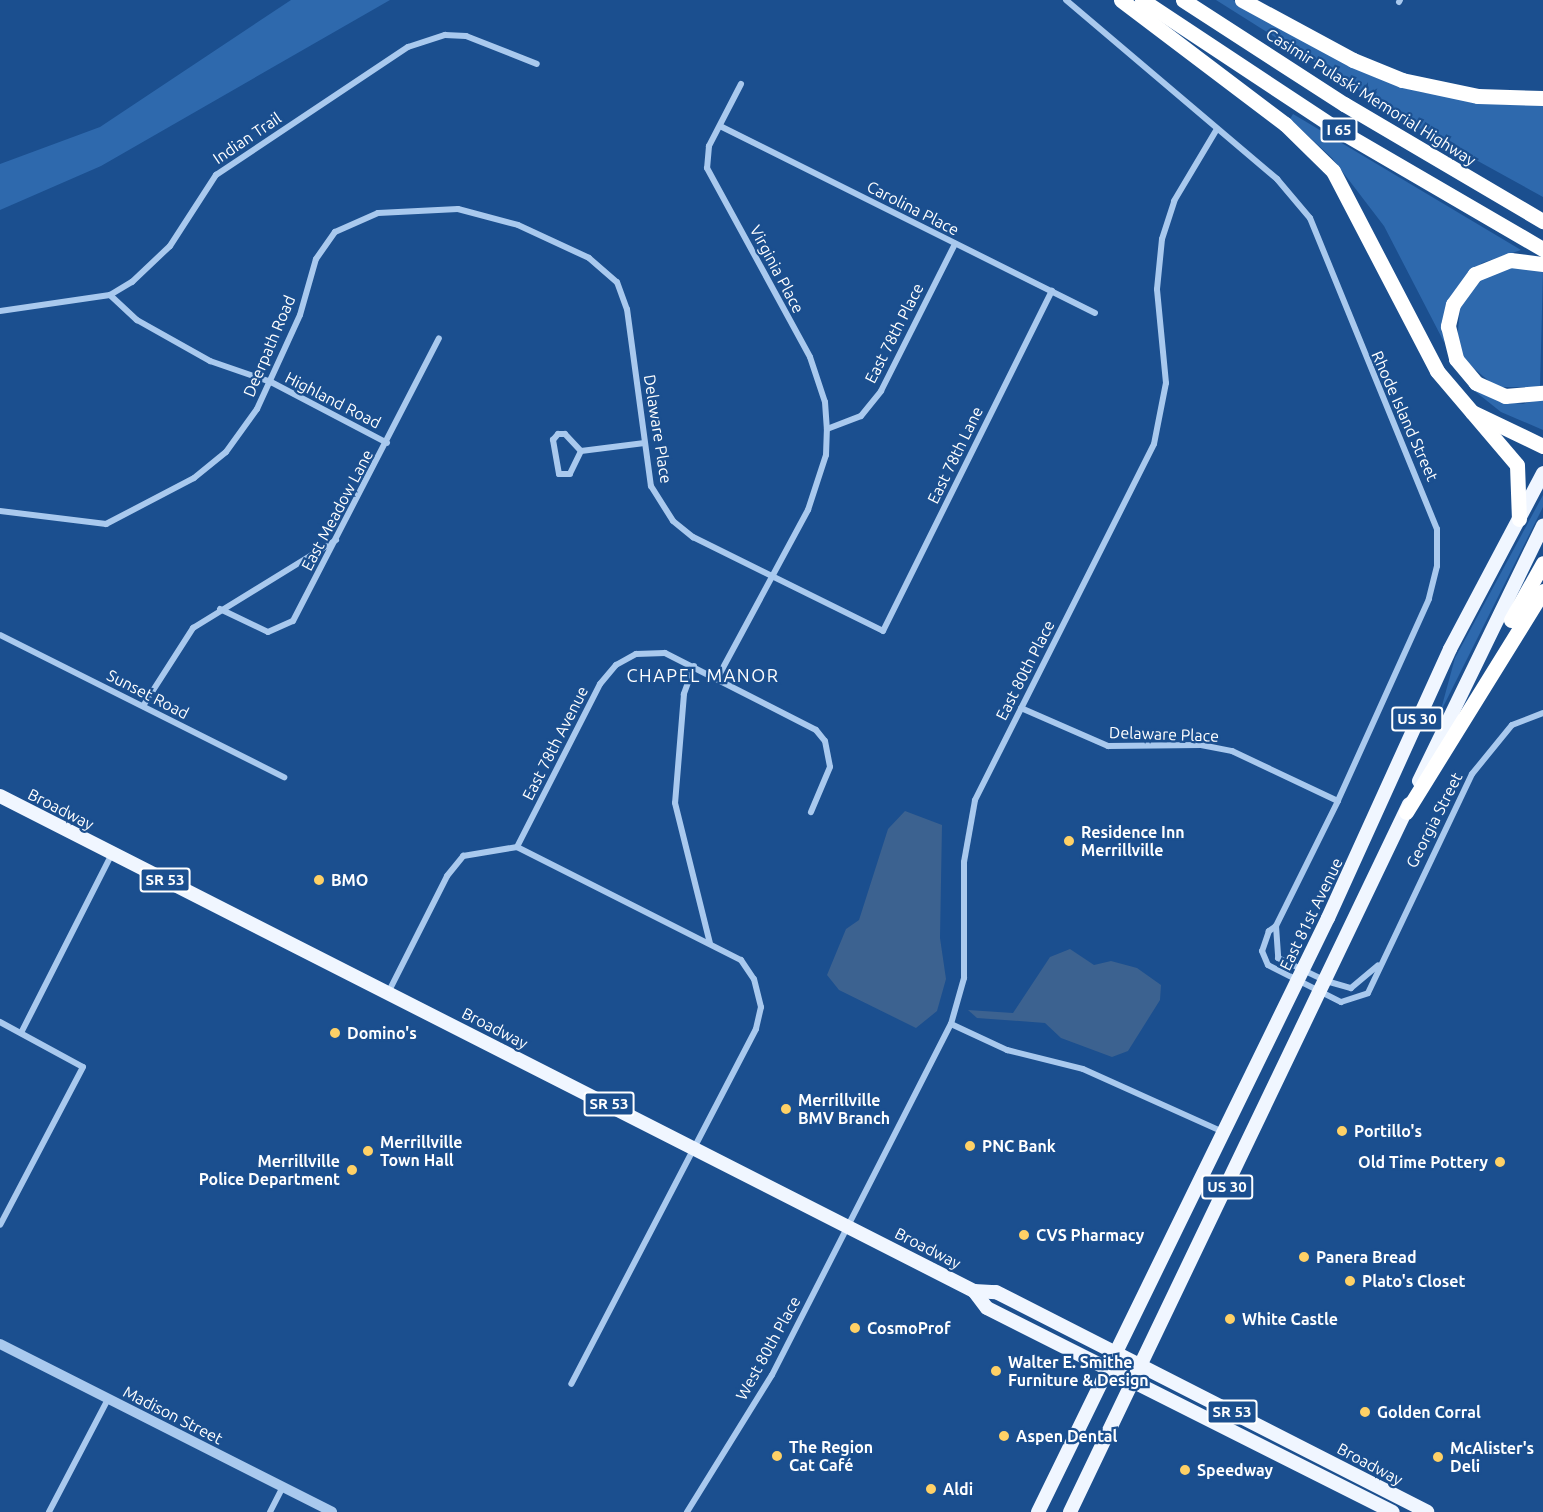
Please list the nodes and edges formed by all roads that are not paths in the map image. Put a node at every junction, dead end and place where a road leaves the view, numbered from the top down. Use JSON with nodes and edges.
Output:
{"nodes":[{"id":1,"x":1066,"y":0,"type":"edge"},
{"id":2,"x":1121,"y":0,"type":"edge"},
{"id":3,"x":1142,"y":0,"type":"edge"},
{"id":4,"x":1183,"y":0,"type":"edge"},
{"id":5,"x":1242,"y":0,"type":"edge"},
{"id":6,"x":537,"y":64,"type":"dead end"},
{"id":7,"x":741,"y":84,"type":"dead end"},
{"id":8,"x":1543,"y":98,"type":"edge"},
{"id":9,"x":720,"y":126,"type":"junction"},
{"id":10,"x":1217,"y":129,"type":"junction"},
{"id":11,"x":1543,"y":221,"type":"edge"},
{"id":12,"x":954,"y":244,"type":"junction"},
{"id":13,"x":1543,"y":249,"type":"edge"},
{"id":14,"x":589,"y":258,"type":"joint"},
{"id":15,"x":1543,"y":264,"type":"edge"},
{"id":16,"x":1052,"y":291,"type":"junction"},
{"id":17,"x":110,"y":295,"type":"junction"},
{"id":18,"x":0,"y":311,"type":"edge"},
{"id":19,"x":1095,"y":313,"type":"dead end"},
{"id":20,"x":439,"y":338,"type":"dead end"},
{"id":21,"x":271,"y":382,"type":"junction"},
{"id":22,"x":1543,"y":393,"type":"edge"},
{"id":23,"x":1472,"y":412,"type":"junction"},
{"id":24,"x":827,"y":429,"type":"junction"},
{"id":25,"x":387,"y":443,"type":"junction"},
{"id":26,"x":644,"y":443,"type":"junction"},
{"id":27,"x":1543,"y":446,"type":"edge"},
{"id":28,"x":581,"y":452,"type":"junction"},
{"id":29,"x":1543,"y":472,"type":"edge"},
{"id":30,"x":0,"y":511,"type":"edge"},
{"id":31,"x":1520,"y":519,"type":"junction"},
{"id":32,"x":1543,"y":526,"type":"edge"},
{"id":33,"x":338,"y":538,"type":"junction"},
{"id":34,"x":1543,"y":562,"type":"edge"},
{"id":35,"x":771,"y":576,"type":"junction"},
{"id":36,"x":1543,"y":591,"type":"edge"},
{"id":37,"x":220,"y":609,"type":"junction"},
{"id":38,"x":882,"y":631,"type":"joint"},
{"id":39,"x":0,"y":634,"type":"edge"},
{"id":40,"x":694,"y":666,"type":"junction"},
{"id":41,"x":718,"y":677,"type":"junction"},
{"id":42,"x":1482,"y":686,"type":"junction"},
{"id":43,"x":143,"y":706,"type":"junction"},
{"id":44,"x":1021,"y":708,"type":"junction"},
{"id":45,"x":1543,"y":713,"type":"edge"},
{"id":46,"x":284,"y":777,"type":"dead end"},
{"id":47,"x":0,"y":796,"type":"edge"},
{"id":48,"x":1338,"y":801,"type":"junction"},
{"id":49,"x":811,"y":812,"type":"dead end"},
{"id":50,"x":1406,"y":812,"type":"junction"},
{"id":51,"x":517,"y":847,"type":"junction"},
{"id":52,"x":112,"y":853,"type":"junction"},
{"id":53,"x":1276,"y":926,"type":"junction"},
{"id":54,"x":710,"y":943,"type":"junction"},
{"id":55,"x":1378,"y":965,"type":"junction"},
{"id":56,"x":1299,"y":976,"type":"junction"},
{"id":57,"x":1324,"y":987,"type":"junction"},
{"id":58,"x":388,"y":993,"type":"junction"},
{"id":59,"x":0,"y":1022,"type":"edge"},
{"id":60,"x":951,"y":1024,"type":"junction"},
{"id":61,"x":21,"y":1033,"type":"junction"},
{"id":62,"x":1223,"y":1131,"type":"junction"},
{"id":63,"x":693,"y":1147,"type":"junction"},
{"id":64,"x":0,"y":1225,"type":"edge"},
{"id":65,"x":849,"y":1226,"type":"junction"},
{"id":66,"x":974,"y":1290,"type":"junction"},
{"id":67,"x":0,"y":1344,"type":"edge"},
{"id":68,"x":1116,"y":1353,"type":"junction"},
{"id":69,"x":1141,"y":1366,"type":"junction"},
{"id":70,"x":1107,"y":1370,"type":"junction"},
{"id":71,"x":1133,"y":1382,"type":"junction"},
{"id":72,"x":571,"y":1384,"type":"dead end"},
{"id":73,"x":108,"y":1399,"type":"junction"},
{"id":74,"x":283,"y":1487,"type":"junction"},
{"id":75,"x":49,"y":1512,"type":"edge"},
{"id":76,"x":270,"y":1512,"type":"edge"},
{"id":77,"x":332,"y":1512,"type":"edge"},
{"id":78,"x":687,"y":1512,"type":"edge"},
{"id":79,"x":1038,"y":1512,"type":"edge"},
{"id":80,"x":1070,"y":1512,"type":"edge"},
{"id":81,"x":1393,"y":1512,"type":"edge"},
{"id":82,"x":1427,"y":1512,"type":"edge"}],
"edges":[{"from":1,"to":10,"type":"street","name":"Rhode Island Street"},
{"from":2,"to":23,"type":"highway"},
{"from":3,"to":13,"type":"highway","number":"I 65"},
{"from":4,"to":11,"type":"highway","name":"Casimir Pulaski Memorial Highway","number":"I 65"},
{"from":5,"to":8,"type":"highway"},
{"from":6,"to":17,"type":"street","name":"Indian Trail"},
{"from":7,"to":9,"type":"street","name":"Virginia Place"},
{"from":9,"to":12,"type":"street","name":"Carolina Place"},
{"from":9,"to":24,"type":"street","name":"Virginia Place"},
{"from":10,"to":44,"type":"street","name":"East 80th Place"},
{"from":10,"to":48,"type":"street","name":"Rhode Island Street"},
{"from":12,"to":16,"type":"street","name":"Carolina Place"},
{"from":12,"to":24,"type":"street","name":"East 78th Place"},
{"from":14,"to":21,"type":"street","name":"Deerpath Road"},
{"from":14,"to":26,"type":"street","name":"Delaware Place"},
{"from":15,"to":22,"type":"highway"},
{"from":16,"to":19,"type":"street","name":"Carolina Place"},
{"from":16,"to":38,"type":"street","name":"East 78th Lane"},
{"from":17,"to":18,"type":"street","name":"Indian Trail"},
{"from":17,"to":21,"type":"street","name":"Highland Road"},
{"from":20,"to":25,"type":"street","name":"East Meadow Lane"},
{"from":21,"to":25,"type":"street","name":"Highland Road"},
{"from":21,"to":30,"type":"street","name":"Deerpath Road"},
{"from":23,"to":27,"type":"highway"},
{"from":23,"to":31,"type":"highway"},
{"from":24,"to":35,"type":"street"},
{"from":25,"to":33,"type":"street","name":"East Meadow Lane"},
{"from":26,"to":28,"type":"street"},
{"from":26,"to":35,"type":"street","name":"Delaware Place"},
{"from":28,"to":28,"type":"street"},
{"from":29,"to":31,"type":"main road","name":"East 81st Avenue","number":"US 30"},
{"from":31,"to":56,"type":"main road","name":"East 81st Avenue","number":"US 30"},
{"from":32,"to":50,"type":"main road","number":"US 30"},
{"from":33,"to":37,"type":"street"},
{"from":33,"to":37,"type":"street","name":"East Meadow Lane"},
{"from":34,"to":42,"type":"highway"},
{"from":35,"to":38,"type":"street","name":"Delaware Place"},
{"from":35,"to":41,"type":"street"},
{"from":36,"to":42,"type":"highway"},
{"from":37,"to":43,"type":"street"},
{"from":39,"to":43,"type":"street","name":"Sunset Road"},
{"from":40,"to":41,"type":"street","name":"East 78th Avenue"},
{"from":40,"to":51,"type":"street","name":"East 78th Avenue"},
{"from":40,"to":54,"type":"street"},
{"from":41,"to":49,"type":"street","name":"East 78th Avenue"},
{"from":42,"to":50,"type":"highway"},
{"from":43,"to":46,"type":"street","name":"Sunset Road"},
{"from":44,"to":48,"type":"street","name":"Delaware Place"},
{"from":44,"to":60,"type":"street","name":"East 80th Place"},
{"from":45,"to":55,"type":"street","name":"Georgia Street"},
{"from":47,"to":52,"type":"main road","name":"Broadway","number":"SR 53"},
{"from":48,"to":53,"type":"street","name":"Rhode Island Street"},
{"from":50,"to":57,"type":"main road","number":"US 30"},
{"from":51,"to":54,"type":"street"},
{"from":51,"to":58,"type":"street"},
{"from":52,"to":58,"type":"main road","name":"Broadway","number":"SR 53"},
{"from":52,"to":61,"type":"street"},
{"from":53,"to":56,"type":"street","name":"Rhode Island Street"},
{"from":53,"to":56,"type":"street","name":"Rhode Island Street"},
{"from":54,"to":63,"type":"street"},
{"from":55,"to":57,"type":"street","name":"Georgia Street"},
{"from":55,"to":57,"type":"street","name":"Georgia Street"},
{"from":56,"to":57,"type":"street","name":"Rhode Island Street"},
{"from":56,"to":57,"type":"street","name":"Rhode Island Street"},
{"from":56,"to":62,"type":"main road","name":"East 81st Avenue","number":"US 30"},
{"from":57,"to":69,"type":"main road","number":"US 30"},
{"from":58,"to":63,"type":"main road","name":"Broadway","number":"SR 53"},
{"from":59,"to":61,"type":"street"},
{"from":60,"to":62,"type":"street"},
{"from":60,"to":65,"type":"street","name":"East 80th Place"},
{"from":61,"to":64,"type":"street"},
{"from":62,"to":68,"type":"main road","name":"East 81st Avenue","number":"US 30"},
{"from":63,"to":65,"type":"main road","name":"Broadway","number":"SR 53"},
{"from":63,"to":72,"type":"street"},
{"from":65,"to":66,"type":"main road","name":"Broadway","number":"SR 53"},
{"from":65,"to":78,"type":"street","name":"West 80th Place"},
{"from":66,"to":68,"type":"main road","name":"Broadway","number":"SR 53"},
{"from":66,"to":70,"type":"main road","name":"Broadway","number":"SR 53"},
{"from":67,"to":73,"type":"street","name":"Madison Street"},
{"from":68,"to":69,"type":"main road","name":"Broadway","number":"SR 53"},
{"from":68,"to":70,"type":"main road","name":"East 81st Avenue","number":"US 30"},
{"from":69,"to":71,"type":"main road","number":"US 30"},
{"from":69,"to":82,"type":"main road","name":"Broadway","number":"SR 53"},
{"from":70,"to":71,"type":"main road","name":"Broadway","number":"SR 53"},
{"from":70,"to":79,"type":"main road","number":"US 30"},
{"from":71,"to":80,"type":"main road","number":"US 30"},
{"from":71,"to":81,"type":"main road","name":"Broadway","number":"SR 53"},
{"from":73,"to":74,"type":"street","name":"Madison Street"},
{"from":73,"to":75,"type":"street"},
{"from":74,"to":76,"type":"street"},
{"from":74,"to":77,"type":"street","name":"Madison Street"}]}
